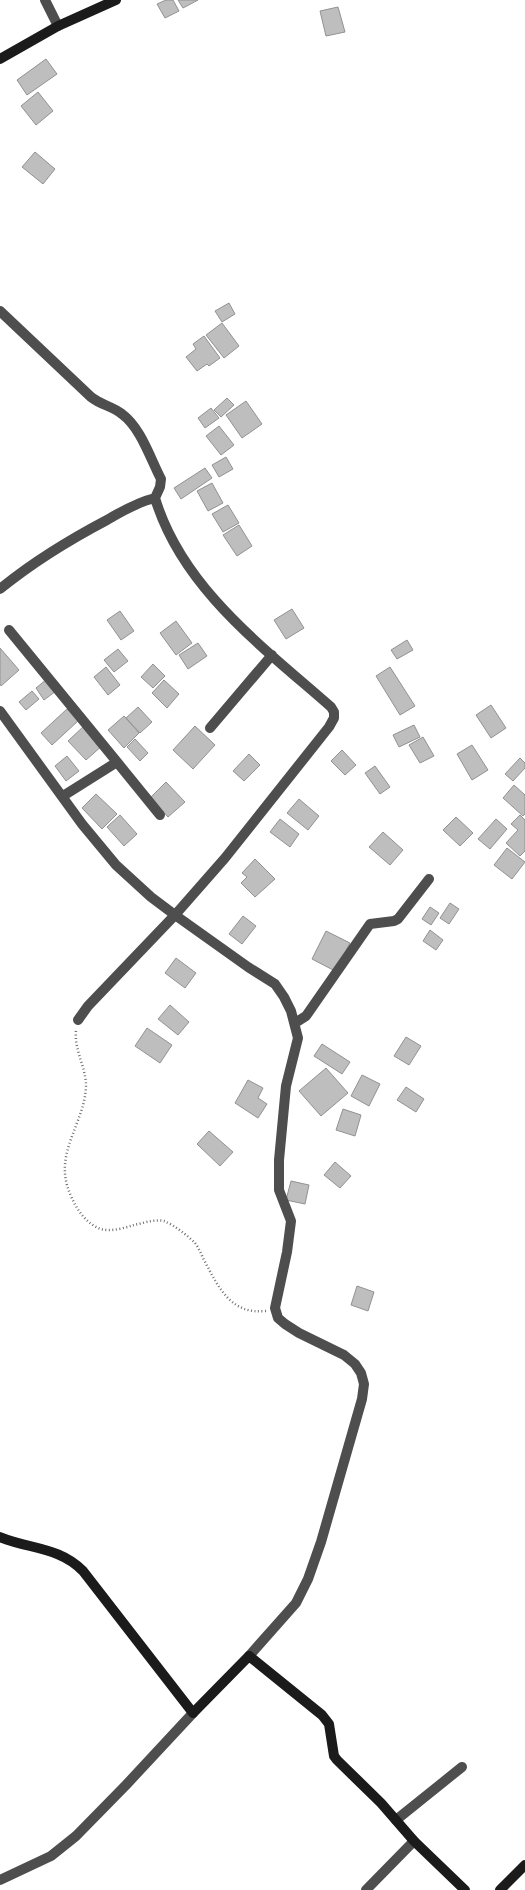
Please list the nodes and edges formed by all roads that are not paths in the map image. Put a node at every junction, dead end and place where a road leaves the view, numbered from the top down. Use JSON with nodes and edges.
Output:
{"nodes":[{"id":1,"x":45,"y":0,"type":"edge"},
{"id":2,"x":116,"y":0,"type":"edge"},
{"id":3,"x":58,"y":26,"type":"junction"},
{"id":4,"x":0,"y":59,"type":"edge"},
{"id":5,"x":0,"y":311,"type":"edge"},
{"id":6,"x":156,"y":498,"type":"junction"},
{"id":7,"x":0,"y":589,"type":"edge"},
{"id":8,"x":9,"y":630,"type":"dead end"},
{"id":9,"x":272,"y":655,"type":"junction"},
{"id":10,"x":0,"y":711,"type":"edge"},
{"id":11,"x":210,"y":728,"type":"dead end"},
{"id":12,"x":117,"y":762,"type":"junction"},
{"id":13,"x":63,"y":796,"type":"junction"},
{"id":14,"x":160,"y":815,"type":"dead end"},
{"id":15,"x":429,"y":879,"type":"dead end"},
{"id":16,"x":175,"y":915,"type":"junction"},
{"id":17,"x":78,"y":1020,"type":"road end"},
{"id":18,"x":295,"y":1023,"type":"junction"},
{"id":19,"x":0,"y":1537,"type":"edge"},
{"id":20,"x":249,"y":1656,"type":"junction"},
{"id":21,"x":193,"y":1713,"type":"junction"},
{"id":22,"x":462,"y":1767,"type":"dead end"},
{"id":23,"x":396,"y":1820,"type":"junction"},
{"id":24,"x":414,"y":1841,"type":"junction"},
{"id":25,"x":525,"y":1865,"type":"edge"},
{"id":26,"x":0,"y":1880,"type":"edge"},
{"id":27,"x":366,"y":1890,"type":"edge"},
{"id":28,"x":465,"y":1890,"type":"edge"},
{"id":29,"x":500,"y":1890,"type":"edge"}],
"edges":[{"from":1,"to":3,"type":"street"},
{"from":2,"to":3,"type":"street"},
{"from":3,"to":4,"type":"street"},
{"from":5,"to":6,"type":"street"},
{"from":6,"to":7,"type":"street"},
{"from":6,"to":9,"type":"street"},
{"from":8,"to":12,"type":"street"},
{"from":9,"to":11,"type":"street"},
{"from":9,"to":16,"type":"street"},
{"from":10,"to":13,"type":"street"},
{"from":12,"to":13,"type":"street"},
{"from":12,"to":14,"type":"street"},
{"from":13,"to":16,"type":"street"},
{"from":15,"to":18,"type":"street"},
{"from":16,"to":17,"type":"street"},
{"from":16,"to":18,"type":"street"},
{"from":18,"to":20,"type":"street"},
{"from":19,"to":21,"type":"street"},
{"from":20,"to":21,"type":"street"},
{"from":20,"to":23,"type":"street"},
{"from":21,"to":26,"type":"street"},
{"from":22,"to":23,"type":"street"},
{"from":23,"to":24,"type":"street"},
{"from":24,"to":27,"type":"street"},
{"from":24,"to":28,"type":"street"},
{"from":25,"to":29,"type":"street"}]}
